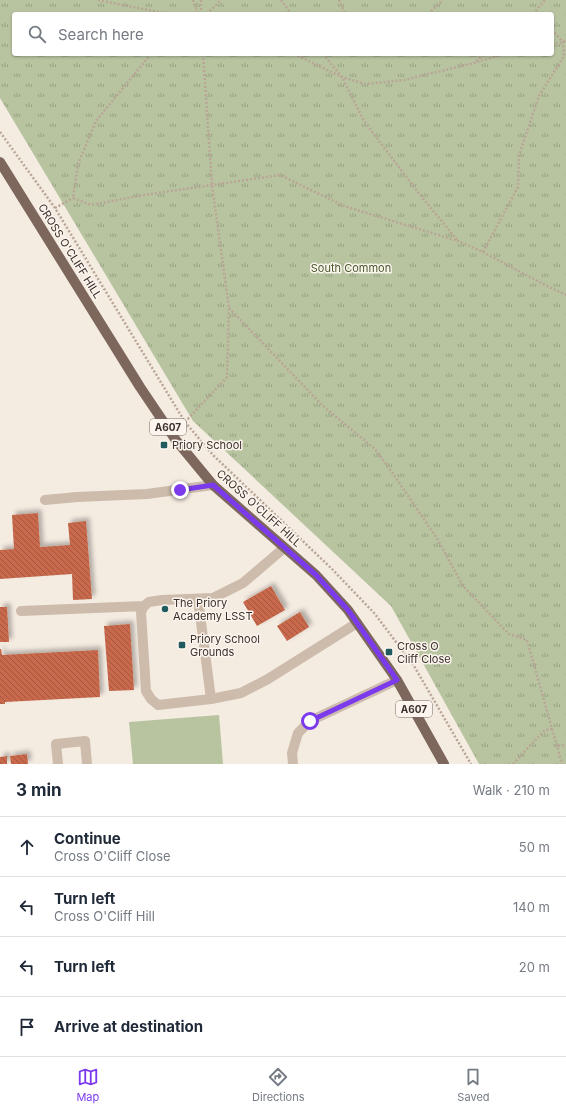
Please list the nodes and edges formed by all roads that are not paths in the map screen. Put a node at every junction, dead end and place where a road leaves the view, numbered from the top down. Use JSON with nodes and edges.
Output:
{"nodes":[{"id":1,"x":2,"y":170,"type":"edge"},
{"id":2,"x":213,"y":485,"type":"junction"},
{"id":3,"x":45,"y":500,"type":"dead end"},
{"id":4,"x":284,"y":548,"type":"junction"},
{"id":5,"x":198,"y":599,"type":"junction"},
{"id":6,"x":144,"y":606,"type":"junction"},
{"id":7,"x":21,"y":611,"type":"dead end"},
{"id":8,"x":357,"y":623,"type":"junction"},
{"id":9,"x":397,"y":680,"type":"junction"},
{"id":10,"x":211,"y":699,"type":"junction"},
{"id":11,"x":58,"y":764,"type":"edge"},
{"id":12,"x":88,"y":764,"type":"edge"},
{"id":13,"x":293,"y":764,"type":"edge"},
{"id":14,"x":444,"y":764,"type":"edge"}],
"edges":[{"from":1,"to":2,"type":"main road","name":"CROSS O'CLIFF HILL","number":"A607"},
{"from":2,"to":3,"type":"street"},
{"from":2,"to":4,"type":"main road","name":"CROSS O'CLIFF HILL","number":"A607"},
{"from":4,"to":5,"type":"street"},
{"from":4,"to":8,"type":"main road","name":"CROSS O'CLIFF HILL","number":"A607"},
{"from":5,"to":6,"type":"street"},
{"from":5,"to":10,"type":"street"},
{"from":6,"to":7,"type":"street"},
{"from":6,"to":10,"type":"street"},
{"from":8,"to":9,"type":"main road","name":"CROSS O'CLIFF HILL","number":"A607"},
{"from":8,"to":10,"type":"street"},
{"from":9,"to":13,"type":"street"},
{"from":9,"to":14,"type":"main road","name":"CROSS O'CLIFF HILL","number":"A607"},
{"from":11,"to":12,"type":"street"}]}
